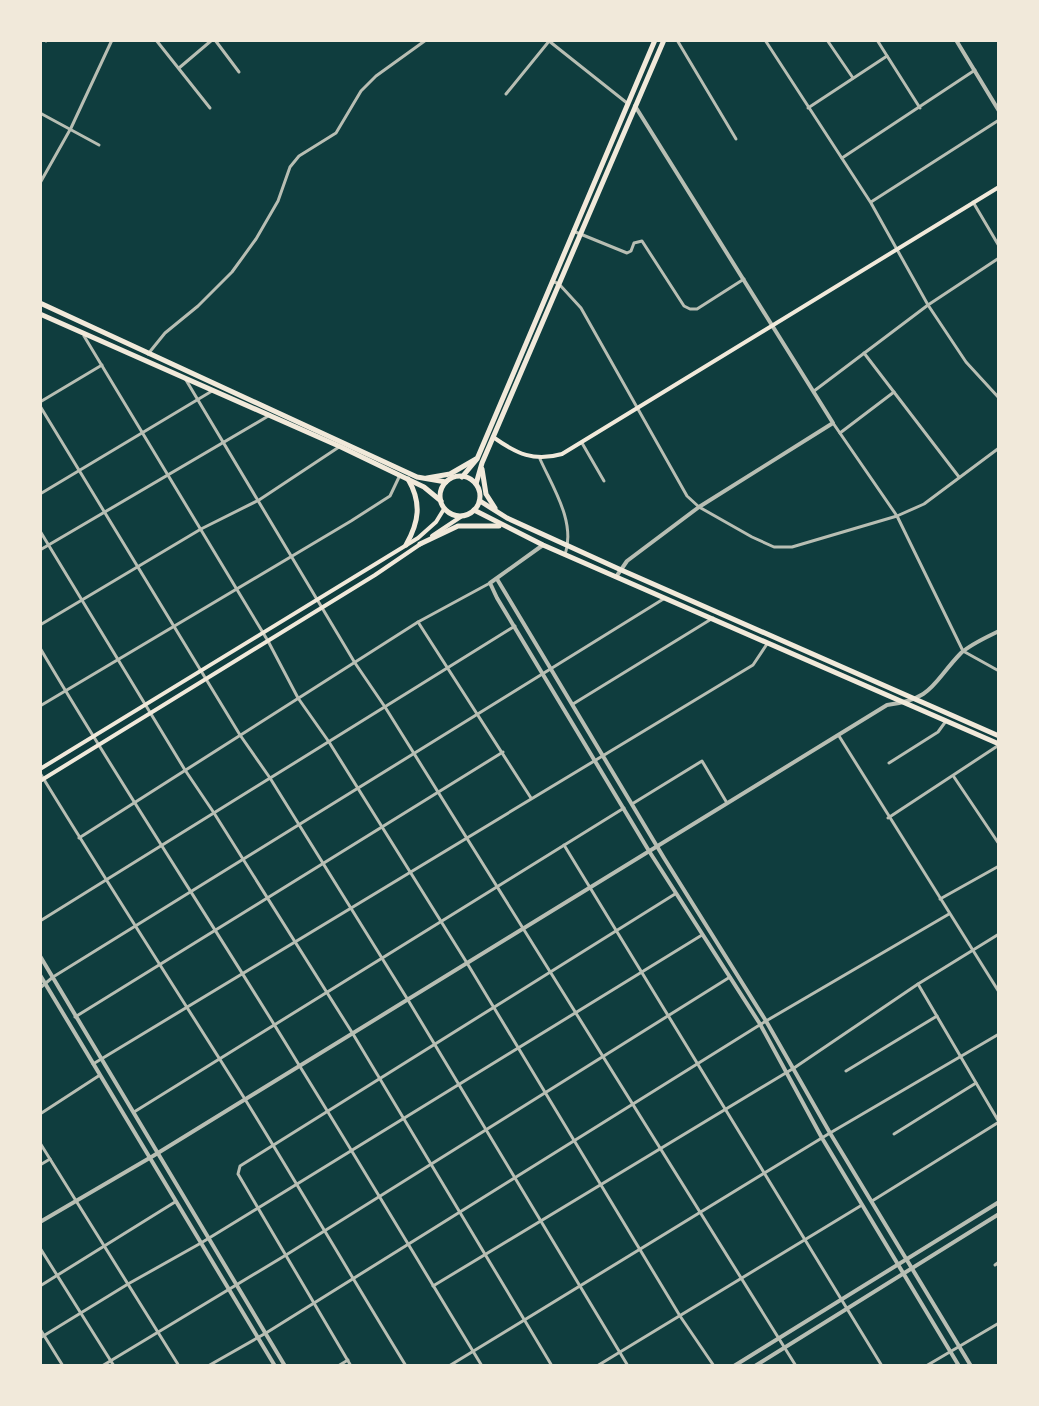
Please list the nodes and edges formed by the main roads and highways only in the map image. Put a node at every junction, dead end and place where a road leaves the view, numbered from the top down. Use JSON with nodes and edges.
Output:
{"nodes":[{"id":1,"x":655,"y":40,"type":"edge"},
{"id":2,"x":664,"y":40,"type":"edge"},
{"id":3,"x":999,"y":187,"type":"edge"},
{"id":4,"x":40,"y":303,"type":"edge"},
{"id":5,"x":40,"y":314,"type":"edge"},
{"id":6,"x":146,"y":357,"type":"junction"},
{"id":7,"x":495,"y":426,"type":"junction"},
{"id":8,"x":493,"y":437,"type":"junction"},
{"id":9,"x":342,"y":444,"type":"junction"},
{"id":10,"x":480,"y":461,"type":"junction"},
{"id":11,"x":462,"y":477,"type":"junction"},
{"id":12,"x":408,"y":479,"type":"junction"},
{"id":13,"x":423,"y":479,"type":"junction"},
{"id":14,"x":446,"y":482,"type":"junction"},
{"id":15,"x":476,"y":484,"type":"junction"},
{"id":16,"x":441,"y":501,"type":"junction"},
{"id":17,"x":480,"y":501,"type":"junction"},
{"id":18,"x":444,"y":509,"type":"junction"},
{"id":19,"x":474,"y":510,"type":"junction"},
{"id":20,"x":501,"y":514,"type":"junction"},
{"id":21,"x":462,"y":516,"type":"junction"},
{"id":22,"x":501,"y":526,"type":"junction"},
{"id":23,"x":420,"y":544,"type":"junction"},
{"id":24,"x":406,"y":545,"type":"junction"},
{"id":25,"x":999,"y":736,"type":"edge"},
{"id":26,"x":999,"y":745,"type":"edge"},
{"id":27,"x":40,"y":771,"type":"edge"},
{"id":28,"x":42,"y":780,"type":"edge"}],
"edges":[{"from":1,"to":7,"type":"main road"},
{"from":2,"to":7,"type":"main road"},
{"from":3,"to":8,"type":"main road"},
{"from":4,"to":6,"type":"main road"},
{"from":5,"to":6,"type":"main road"},
{"from":6,"to":9,"type":"main road"},
{"from":6,"to":9,"type":"main road"},
{"from":7,"to":8,"type":"main road"},
{"from":7,"to":10,"type":"main road"},
{"from":8,"to":10,"type":"main road"},
{"from":9,"to":12,"type":"main road"},
{"from":9,"to":13,"type":"main road"},
{"from":10,"to":11,"type":"main road"},
{"from":10,"to":13,"type":"main road"},
{"from":10,"to":15,"type":"main road"},
{"from":10,"to":20,"type":"main road"},
{"from":11,"to":14,"type":"main road"},
{"from":11,"to":15,"type":"main road"},
{"from":12,"to":16,"type":"main road"},
{"from":12,"to":24,"type":"main road"},
{"from":13,"to":14,"type":"main road"},
{"from":14,"to":16,"type":"main road"},
{"from":15,"to":17,"type":"main road"},
{"from":16,"to":18,"type":"main road"},
{"from":17,"to":19,"type":"main road"},
{"from":17,"to":20,"type":"main road"},
{"from":18,"to":21,"type":"main road"},
{"from":18,"to":24,"type":"main road"},
{"from":19,"to":21,"type":"main road"},
{"from":19,"to":22,"type":"main road"},
{"from":20,"to":25,"type":"main road"},
{"from":21,"to":23,"type":"main road"},
{"from":22,"to":23,"type":"main road"},
{"from":22,"to":26,"type":"main road"},
{"from":23,"to":28,"type":"main road"},
{"from":24,"to":27,"type":"main road"}]}
